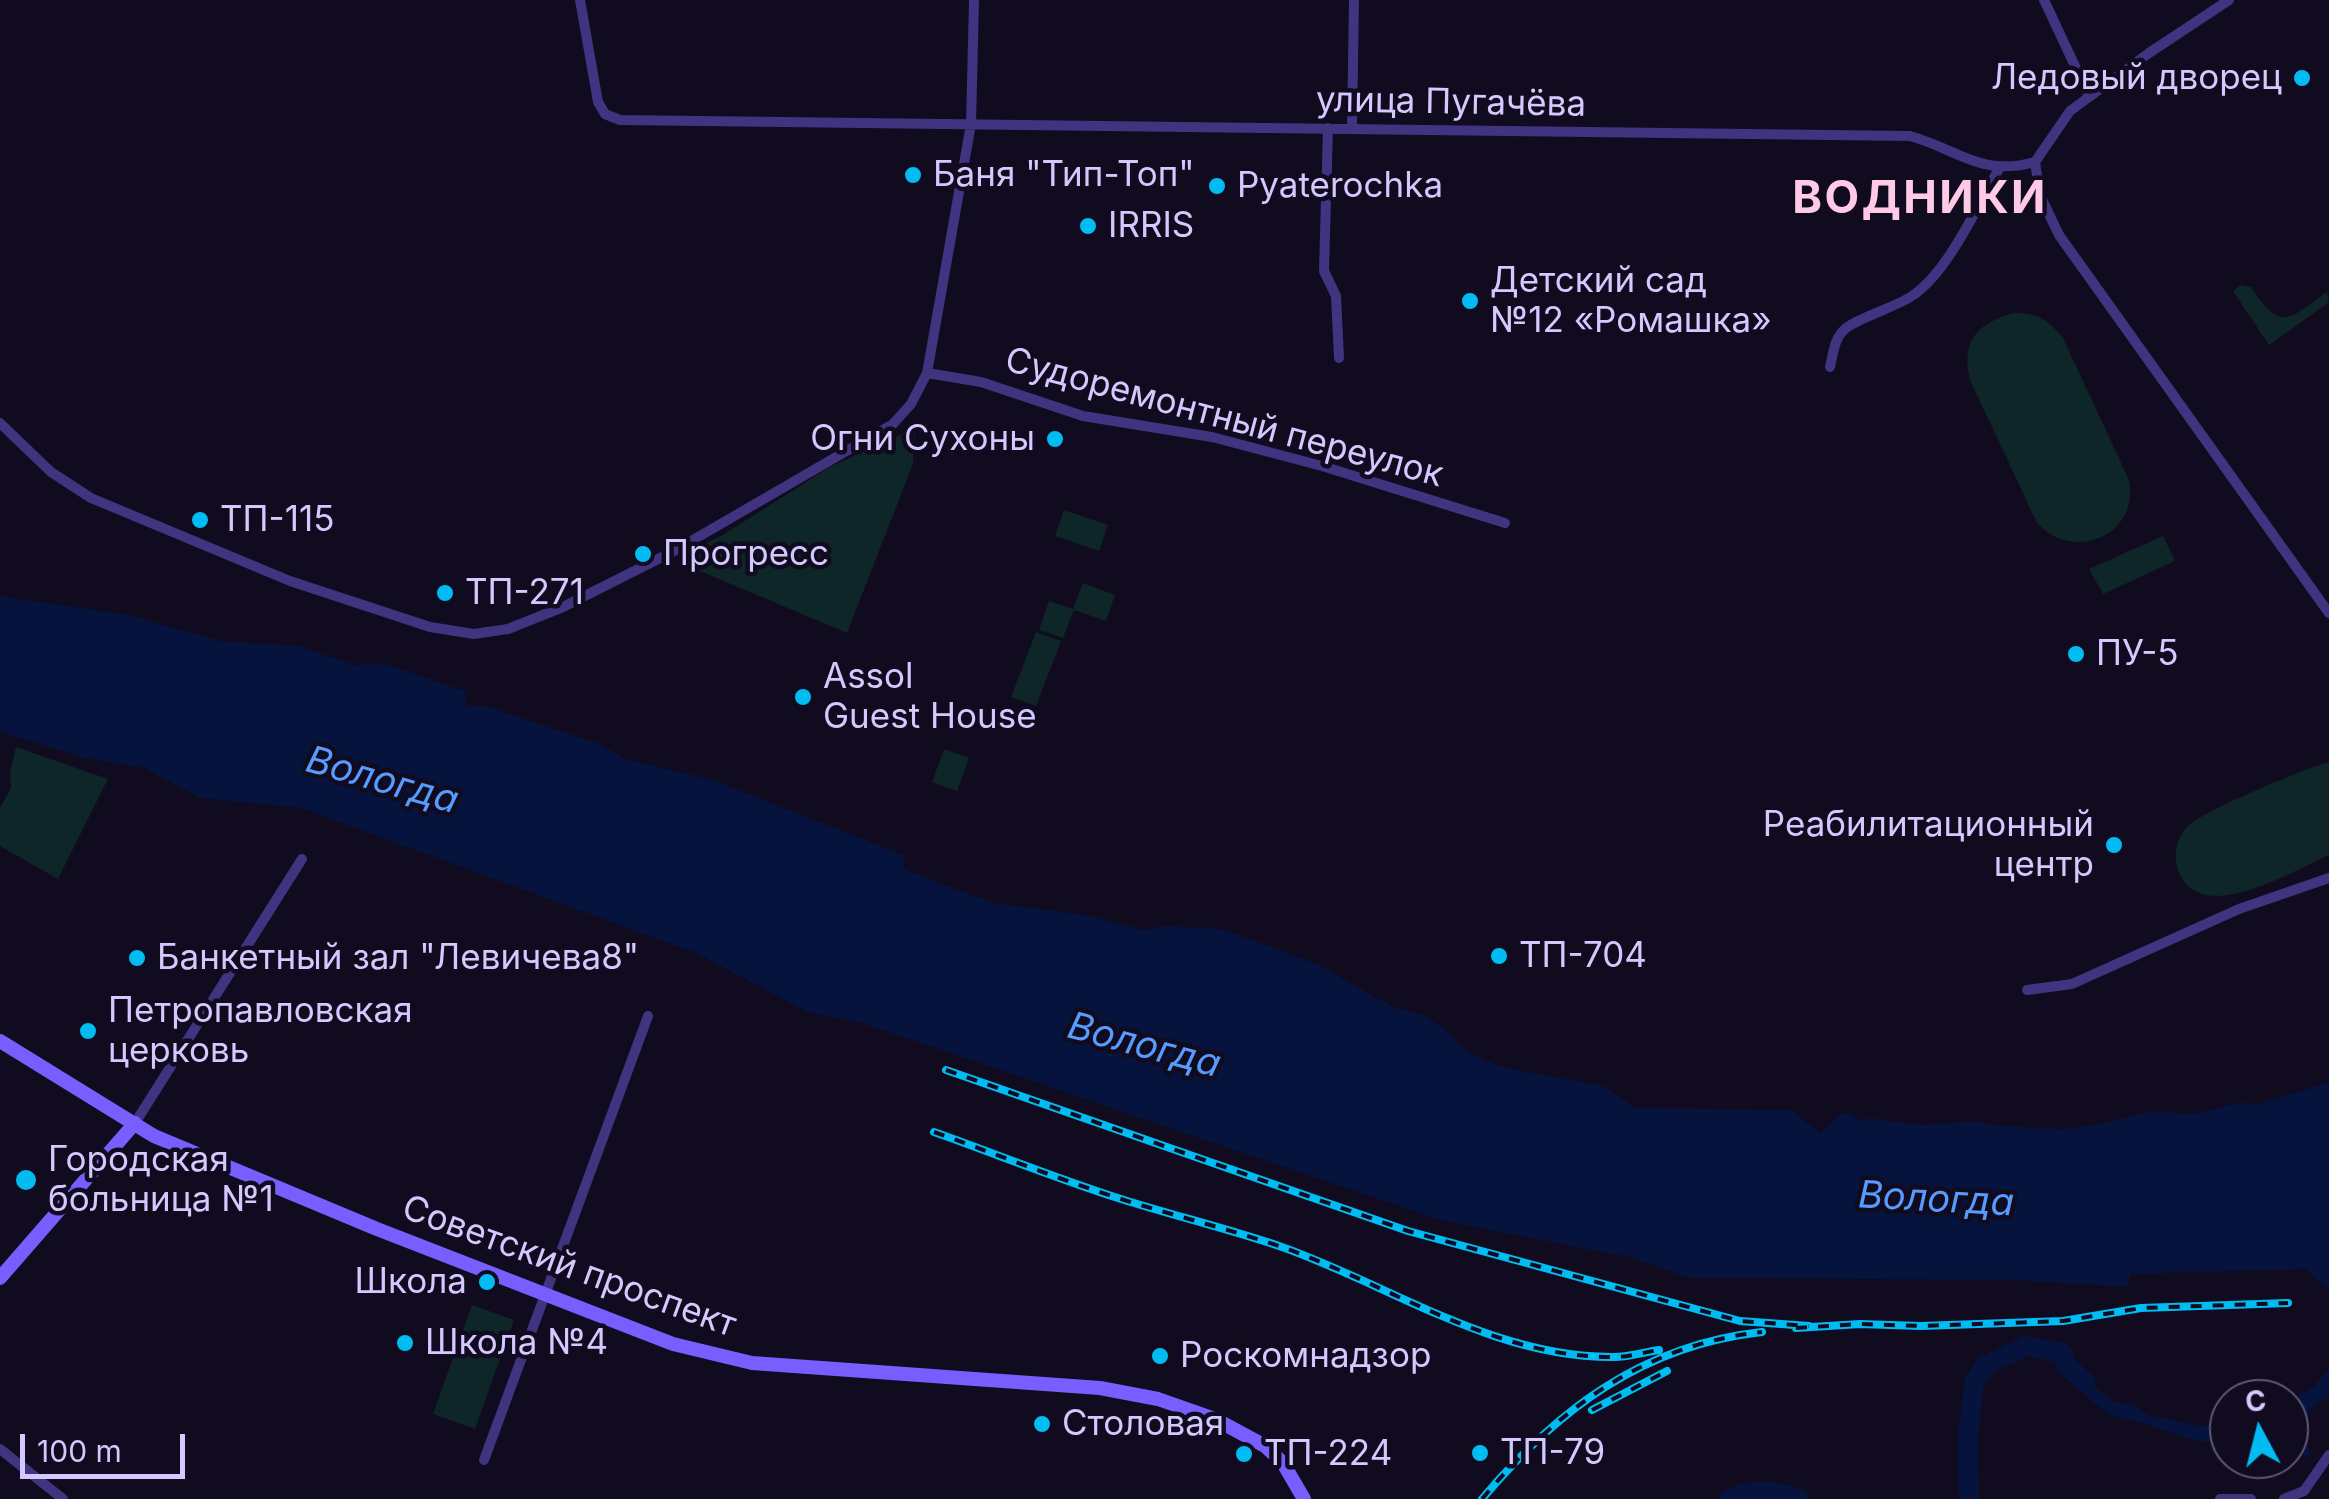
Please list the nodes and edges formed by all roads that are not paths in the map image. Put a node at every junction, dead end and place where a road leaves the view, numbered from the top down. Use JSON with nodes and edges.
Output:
{"nodes":[{"id":1,"x":580,"y":0,"type":"edge"},
{"id":2,"x":974,"y":0,"type":"edge"},
{"id":3,"x":1354,"y":0,"type":"edge"},
{"id":4,"x":2044,"y":0,"type":"edge"},
{"id":5,"x":2229,"y":0,"type":"edge"},
{"id":6,"x":2089,"y":96,"type":"junction"},
{"id":7,"x":971,"y":124,"type":"junction"},
{"id":8,"x":1328,"y":128,"type":"junction"},
{"id":9,"x":1352,"y":128,"type":"junction"},
{"id":10,"x":2035,"y":162,"type":"junction"},
{"id":11,"x":2000,"y":167,"type":"junction"},
{"id":12,"x":1338,"y":358,"type":"dead end"},
{"id":13,"x":1830,"y":367,"type":"dead end"},
{"id":14,"x":928,"y":372,"type":"junction"},
{"id":15,"x":0,"y":423,"type":"edge"},
{"id":16,"x":1505,"y":524,"type":"dead end"},
{"id":17,"x":2329,"y":613,"type":"edge"},
{"id":18,"x":302,"y":859,"type":"dead end"},
{"id":19,"x":2329,"y":878,"type":"edge"},
{"id":20,"x":2027,"y":990,"type":"dead end"},
{"id":21,"x":648,"y":1016,"type":"dead end"},
{"id":22,"x":0,"y":1041,"type":"edge"},
{"id":23,"x":135,"y":1123,"type":"junction"},
{"id":24,"x":0,"y":1278,"type":"edge"},
{"id":25,"x":545,"y":1293,"type":"junction"},
{"id":26,"x":0,"y":1449,"type":"edge"},
{"id":27,"x":2329,"y":1455,"type":"edge"},
{"id":28,"x":484,"y":1460,"type":"dead end"},
{"id":29,"x":63,"y":1499,"type":"edge"},
{"id":30,"x":1304,"y":1499,"type":"edge"},
{"id":31,"x":2220,"y":1499,"type":"edge"},
{"id":32,"x":2251,"y":1499,"type":"edge"},
{"id":33,"x":2284,"y":1499,"type":"edge"}],
"edges":[{"from":1,"to":7,"type":"street","name":"улица Пугачёва"},
{"from":2,"to":7,"type":"street"},
{"from":3,"to":9,"type":"street"},
{"from":4,"to":6,"type":"street"},
{"from":5,"to":6,"type":"street"},
{"from":6,"to":10,"type":"street"},
{"from":7,"to":8,"type":"street","name":"улица Пугачёва"},
{"from":7,"to":14,"type":"street"},
{"from":8,"to":9,"type":"street","name":"улица Пугачёва"},
{"from":8,"to":12,"type":"street"},
{"from":9,"to":11,"type":"street","name":"улица Пугачёва"},
{"from":10,"to":11,"type":"street","name":"улица Пугачёва"},
{"from":10,"to":17,"type":"street"},
{"from":11,"to":13,"type":"street"},
{"from":14,"to":15,"type":"street"},
{"from":14,"to":16,"type":"street","name":"Судоремонтный переулок"},
{"from":18,"to":23,"type":"street"},
{"from":19,"to":20,"type":"street"},
{"from":21,"to":25,"type":"street"},
{"from":22,"to":23,"type":"street","name":"Советский проспект"},
{"from":23,"to":24,"type":"street"},
{"from":23,"to":25,"type":"street","name":"Советский проспект"},
{"from":25,"to":28,"type":"street"},
{"from":25,"to":30,"type":"street","name":"Советский проспект"},
{"from":26,"to":29,"type":"street"},
{"from":27,"to":33,"type":"street"},
{"from":31,"to":32,"type":"street"}]}
